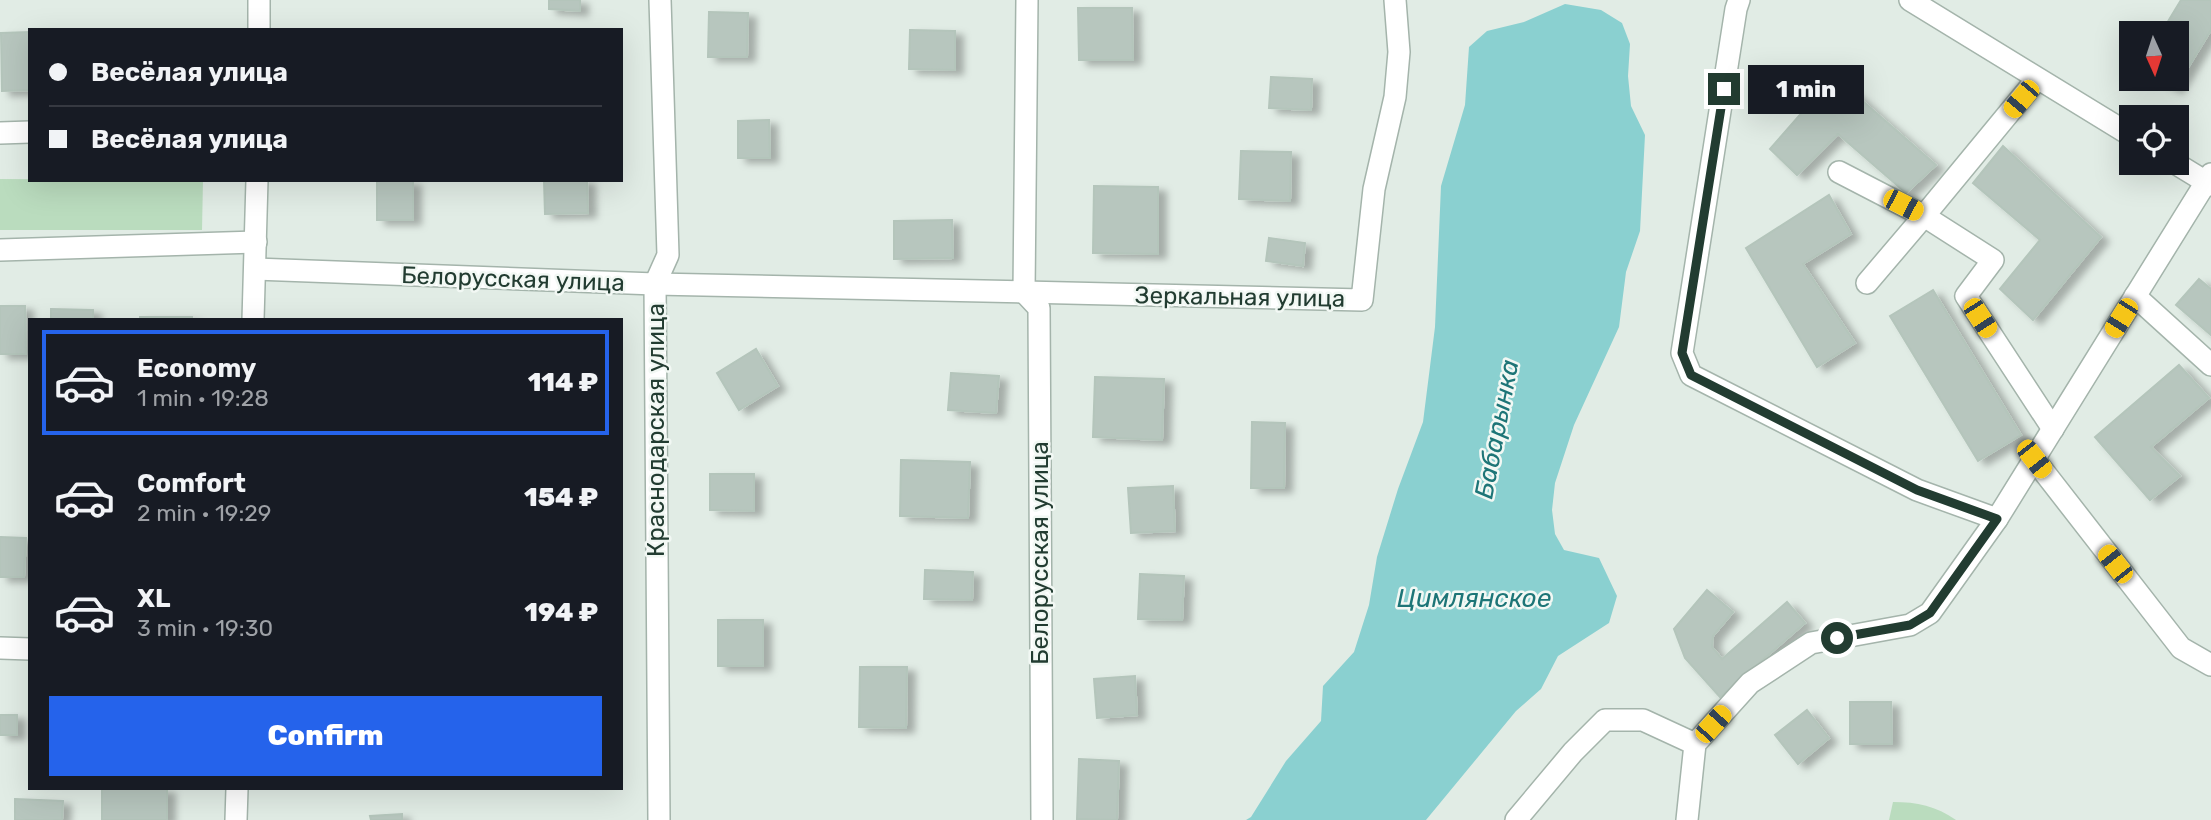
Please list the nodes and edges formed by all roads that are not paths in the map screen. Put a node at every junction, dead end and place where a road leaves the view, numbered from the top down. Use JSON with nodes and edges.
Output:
{"nodes":[{"id":1,"x":259,"y":0,"type":"edge"},
{"id":2,"x":660,"y":0,"type":"edge"},
{"id":3,"x":1027,"y":0,"type":"edge"},
{"id":4,"x":1395,"y":0,"type":"edge"},
{"id":5,"x":1740,"y":0,"type":"edge"},
{"id":6,"x":1910,"y":0,"type":"edge"},
{"id":7,"x":259,"y":28,"type":"edge"},
{"id":8,"x":2037,"y":79,"type":"junction"},
{"id":9,"x":2119,"y":128,"type":"edge"},
{"id":10,"x":28,"y":132,"type":"edge"},
{"id":11,"x":0,"y":133,"type":"edge"},
{"id":12,"x":2189,"y":170,"type":"edge"},
{"id":13,"x":1839,"y":172,"type":"dead end"},
{"id":14,"x":2209,"y":180,"type":"edge"},
{"id":15,"x":257,"y":182,"type":"edge"},
{"id":16,"x":1924,"y":216,"type":"junction"},
{"id":17,"x":256,"y":242,"type":"junction"},
{"id":18,"x":0,"y":250,"type":"edge"},
{"id":19,"x":255,"y":269,"type":"junction"},
{"id":20,"x":1867,"y":283,"type":"dead end"},
{"id":21,"x":655,"y":284,"type":"junction"},
{"id":22,"x":1024,"y":292,"type":"junction"},
{"id":23,"x":2135,"y":296,"type":"junction"},
{"id":24,"x":253,"y":318,"type":"edge"},
{"id":25,"x":2211,"y":365,"type":"edge"},
{"id":26,"x":2053,"y":429,"type":"junction"},
{"id":27,"x":2034,"y":459,"type":"junction"},
{"id":28,"x":1997,"y":519,"type":"junction"},
{"id":29,"x":0,"y":648,"type":"edge"},
{"id":30,"x":28,"y":649,"type":"edge"},
{"id":31,"x":2211,"y":665,"type":"edge"},
{"id":32,"x":1695,"y":744,"type":"junction"},
{"id":33,"x":237,"y":790,"type":"edge"},
{"id":34,"x":236,"y":820,"type":"edge"},
{"id":35,"x":659,"y":820,"type":"edge"},
{"id":36,"x":1042,"y":820,"type":"edge"},
{"id":37,"x":1516,"y":820,"type":"edge"},
{"id":38,"x":1687,"y":820,"type":"edge"}],
"edges":[{"from":1,"to":7,"type":"street"},
{"from":2,"to":21,"type":"street","name":"Краснодарская улица"},
{"from":3,"to":22,"type":"street","name":"Белорусская улица"},
{"from":4,"to":22,"type":"street","name":"Зеркальная улица"},
{"from":5,"to":28,"type":"street"},
{"from":6,"to":8,"type":"street"},
{"from":8,"to":9,"type":"street"},
{"from":8,"to":16,"type":"street"},
{"from":10,"to":11,"type":"street"},
{"from":12,"to":14,"type":"street"},
{"from":13,"to":16,"type":"street"},
{"from":14,"to":23,"type":"street"},
{"from":15,"to":17,"type":"street"},
{"from":16,"to":20,"type":"street"},
{"from":16,"to":26,"type":"street"},
{"from":17,"to":18,"type":"street"},
{"from":17,"to":19,"type":"street"},
{"from":19,"to":21,"type":"street","name":"Белорусская улица"},
{"from":19,"to":24,"type":"street"},
{"from":21,"to":22,"type":"street","name":"Белорусская улица"},
{"from":21,"to":35,"type":"street","name":"Краснодарская улица"},
{"from":22,"to":36,"type":"street","name":"Белорусская улица"},
{"from":23,"to":25,"type":"street"},
{"from":23,"to":26,"type":"street"},
{"from":26,"to":27,"type":"street"},
{"from":27,"to":28,"type":"street"},
{"from":27,"to":31,"type":"street"},
{"from":28,"to":32,"type":"street"},
{"from":29,"to":30,"type":"street"},
{"from":32,"to":37,"type":"street"},
{"from":32,"to":38,"type":"street"},
{"from":33,"to":34,"type":"street"}]}
